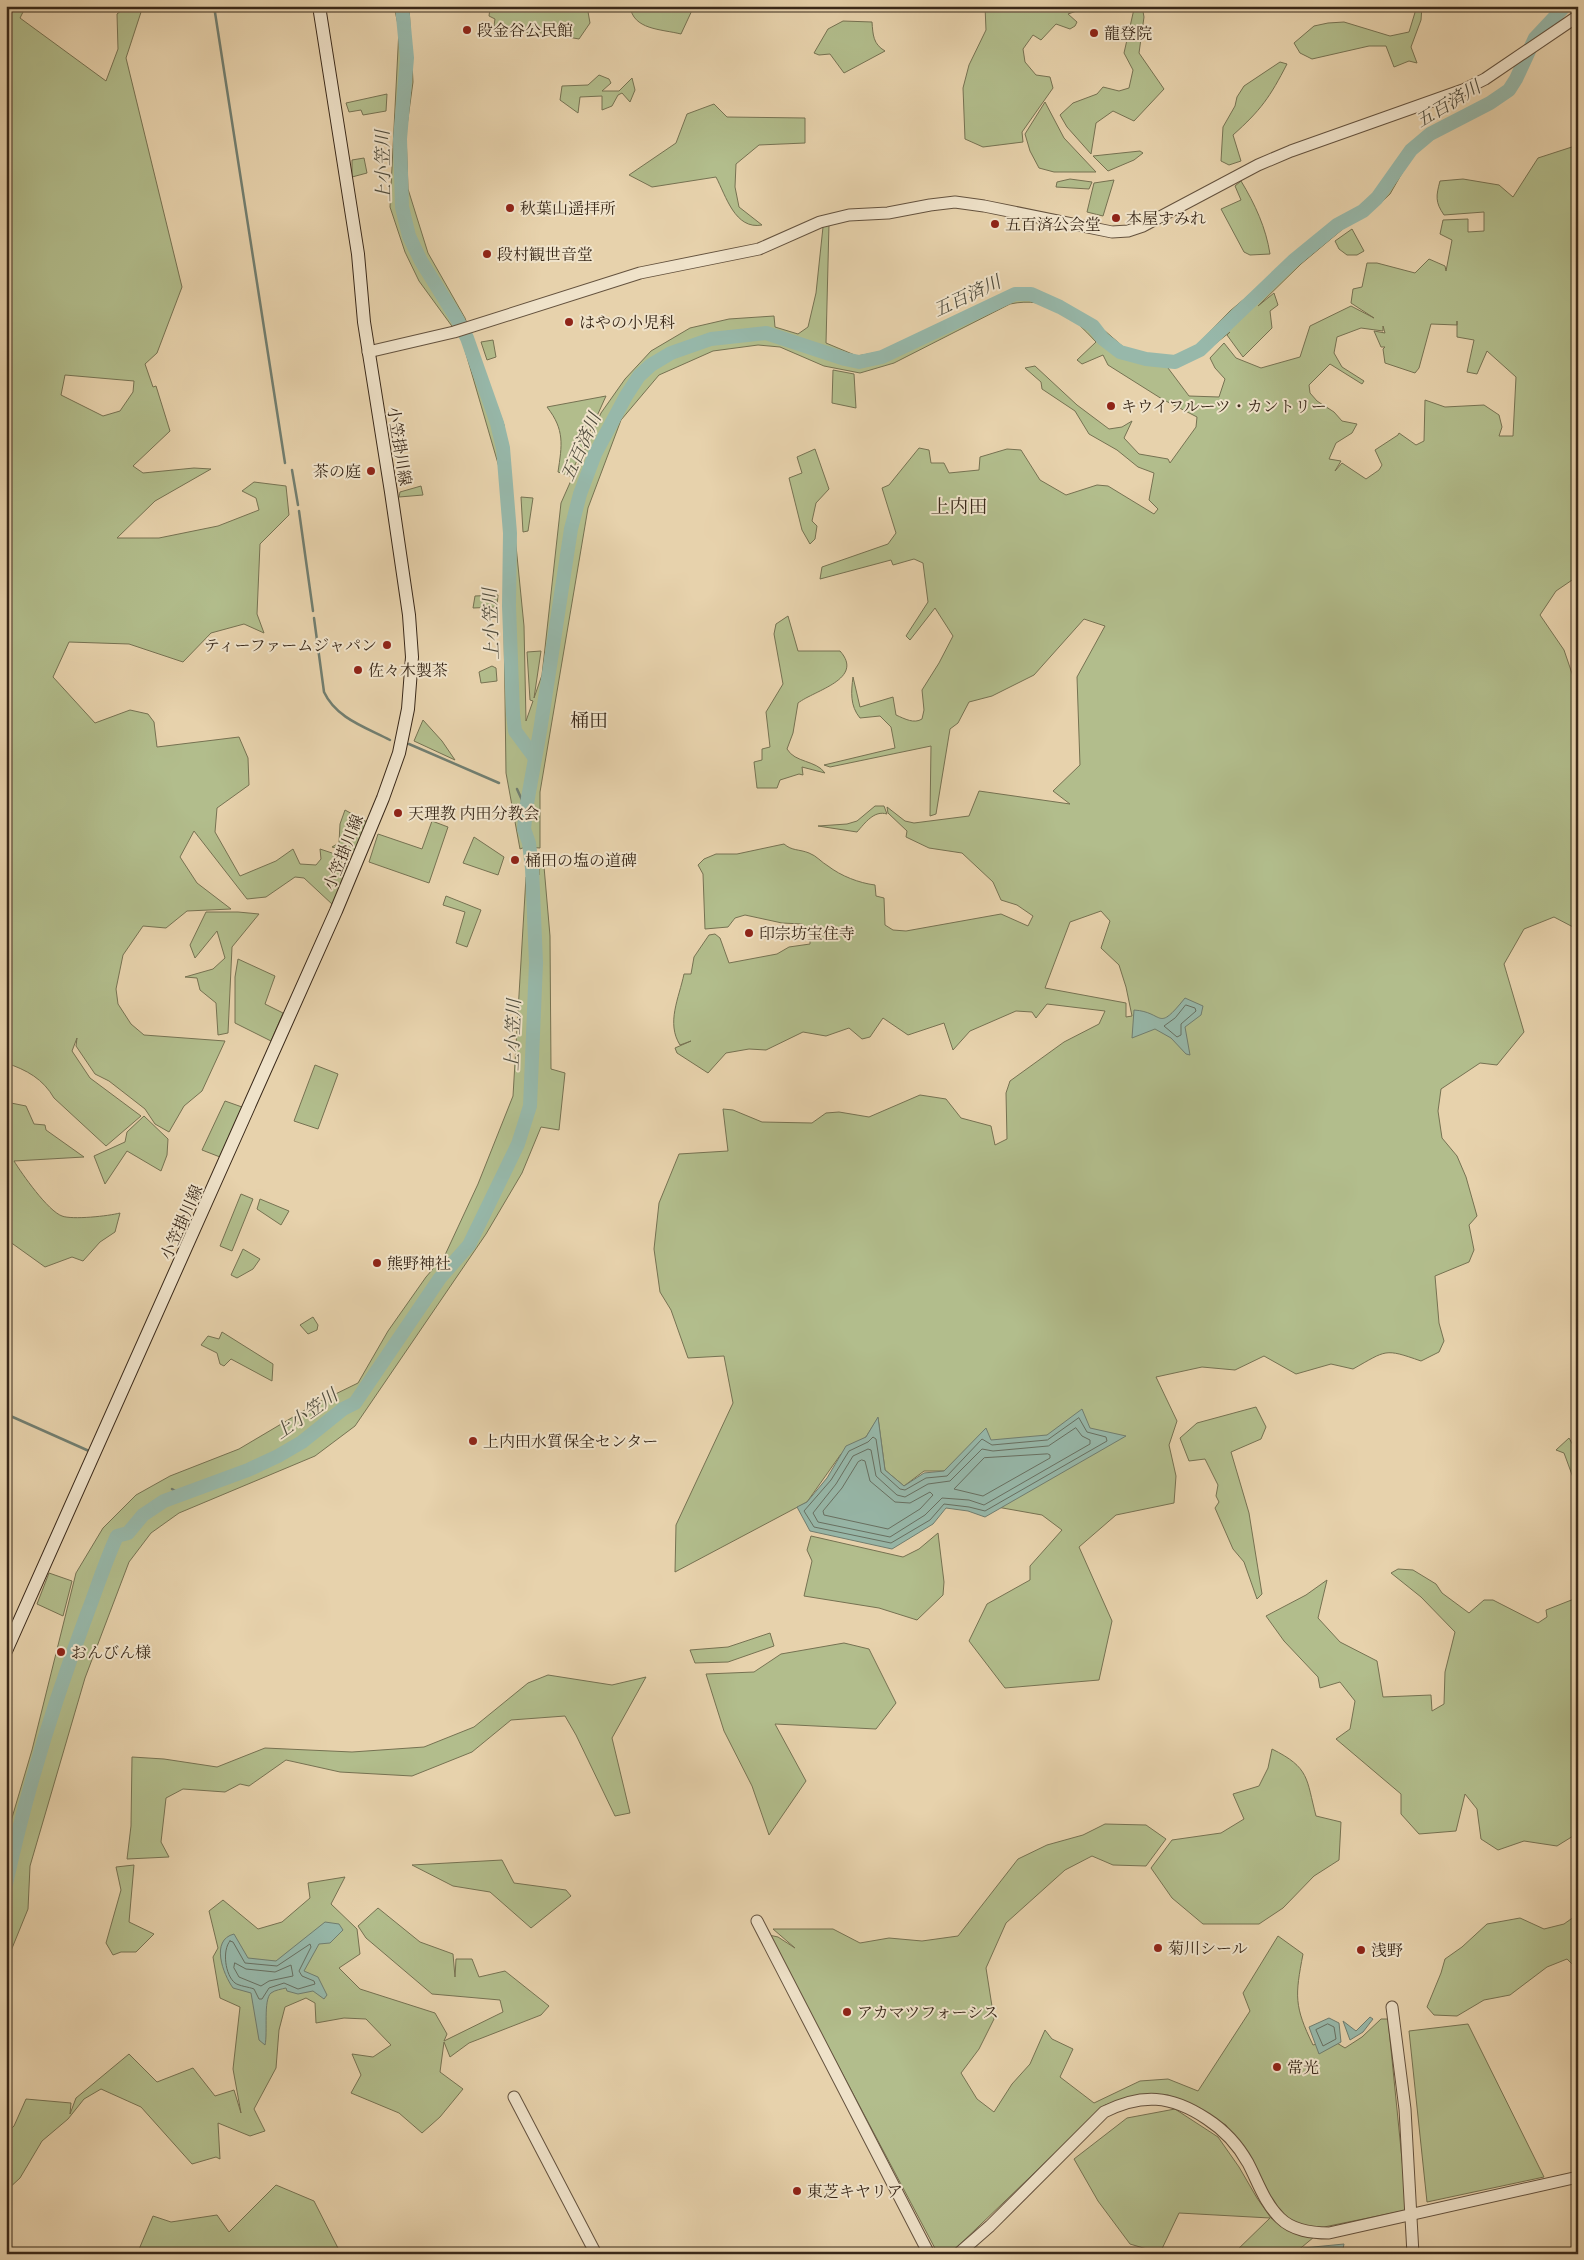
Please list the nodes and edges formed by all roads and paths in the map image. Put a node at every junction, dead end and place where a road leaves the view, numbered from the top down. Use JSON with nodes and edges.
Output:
{"nodes":[{"id":1,"x":319,"y":6,"type":"edge"},
{"id":2,"x":1578,"y":16,"type":"edge"},
{"id":3,"x":368,"y":352,"type":"junction"},
{"id":4,"x":6,"y":1651,"type":"edge"},
{"id":5,"x":757,"y":1922,"type":"dead end"},
{"id":6,"x":1392,"y":2007,"type":"dead end"},
{"id":7,"x":514,"y":2097,"type":"dead end"},
{"id":8,"x":1578,"y":2177,"type":"edge"},
{"id":9,"x":1411,"y":2215,"type":"junction"},
{"id":10,"x":596,"y":2254,"type":"edge"},
{"id":11,"x":930,"y":2254,"type":"edge"},
{"id":12,"x":958,"y":2254,"type":"edge"},
{"id":13,"x":1413,"y":2254,"type":"edge"}],
"edges":[{"from":1,"to":3,"type":"main road","name":"小笠掛川線"},
{"from":2,"to":3,"type":"street"},
{"from":3,"to":4,"type":"main road","name":"小笠掛川線"},
{"from":5,"to":11,"type":"street"},
{"from":6,"to":9,"type":"street"},
{"from":7,"to":10,"type":"street"},
{"from":8,"to":9,"type":"street"},
{"from":9,"to":12,"type":"street"},
{"from":9,"to":13,"type":"street"}]}
